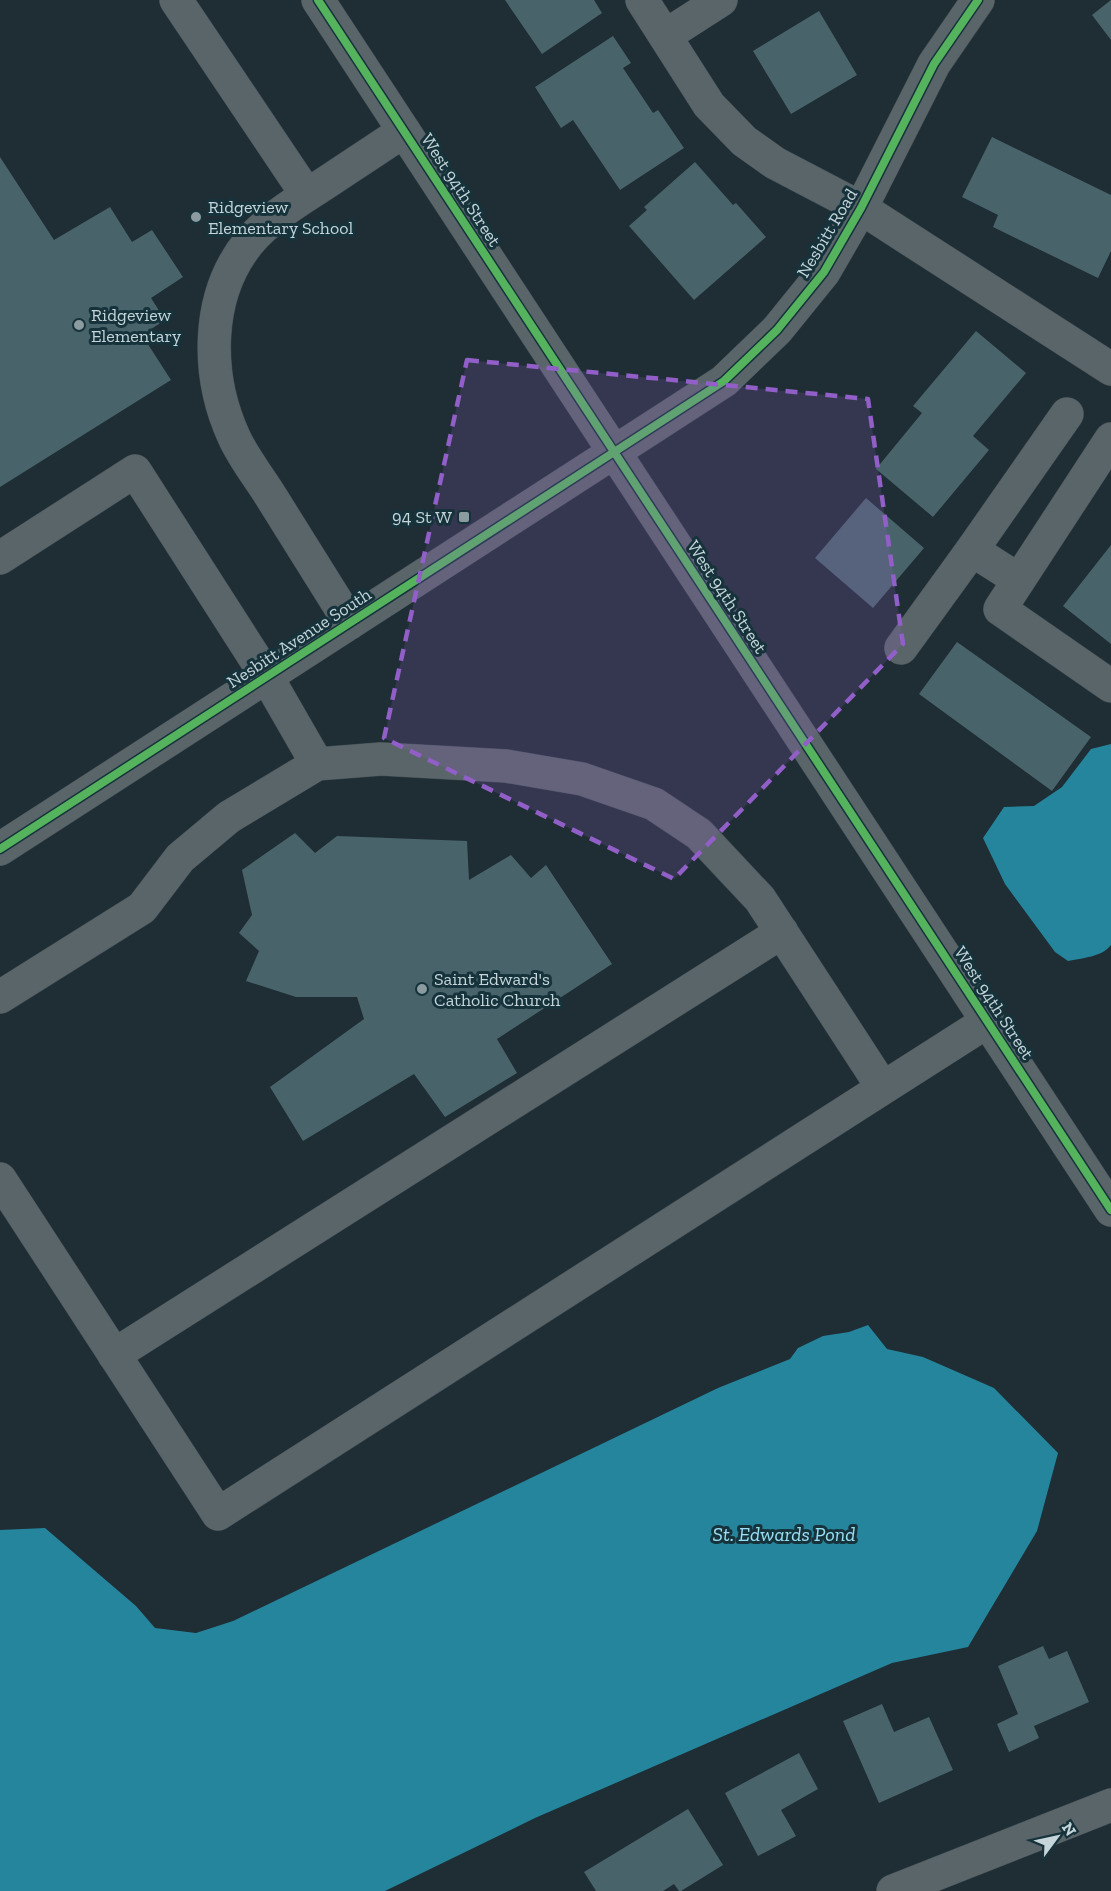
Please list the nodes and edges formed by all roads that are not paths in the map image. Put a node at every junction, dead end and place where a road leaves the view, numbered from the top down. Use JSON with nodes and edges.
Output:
{"nodes":[{"id":1,"x":176,"y":0,"type":"edge"},
{"id":2,"x":318,"y":0,"type":"edge"},
{"id":3,"x":642,"y":0,"type":"edge"},
{"id":4,"x":721,"y":0,"type":"edge"},
{"id":5,"x":978,"y":0,"type":"edge"},
{"id":6,"x":665,"y":36,"type":"junction"},
{"id":7,"x":404,"y":131,"type":"junction"},
{"id":8,"x":307,"y":195,"type":"junction"},
{"id":9,"x":861,"y":208,"type":"junction"},
{"id":10,"x":1111,"y":369,"type":"edge"},
{"id":11,"x":1067,"y":414,"type":"dead end"},
{"id":12,"x":1111,"y":439,"type":"edge"},
{"id":13,"x":614,"y":452,"type":"junction"},
{"id":14,"x":972,"y":550,"type":"junction"},
{"id":15,"x":0,"y":558,"type":"edge"},
{"id":16,"x":1019,"y":580,"type":"junction"},
{"id":17,"x":350,"y":623,"type":"junction"},
{"id":18,"x":901,"y":648,"type":"dead end"},
{"id":19,"x":267,"y":676,"type":"junction"},
{"id":20,"x":1111,"y":686,"type":"edge"},
{"id":21,"x":317,"y":764,"type":"junction"},
{"id":22,"x":0,"y":849,"type":"edge"},
{"id":23,"x":782,"y":932,"type":"junction"},
{"id":24,"x":0,"y":997,"type":"edge"},
{"id":25,"x":988,"y":1021,"type":"junction"},
{"id":26,"x":883,"y":1088,"type":"junction"},
{"id":27,"x":0,"y":1179,"type":"edge"},
{"id":28,"x":1111,"y":1210,"type":"edge"},
{"id":29,"x":114,"y":1355,"type":"junction"},
{"id":30,"x":1111,"y":1805,"type":"edge"},
{"id":31,"x":893,"y":1891,"type":"edge"}],
"edges":[{"from":1,"to":8,"type":"street"},
{"from":2,"to":7,"type":"street","name":"West 94th Street"},
{"from":3,"to":6,"type":"street","name":"Nesbitt Road"},
{"from":4,"to":6,"type":"street"},
{"from":5,"to":9,"type":"street","name":"Nesbitt Road"},
{"from":6,"to":9,"type":"street","name":"Nesbitt Road"},
{"from":7,"to":8,"type":"street"},
{"from":7,"to":13,"type":"street","name":"West 94th Street"},
{"from":8,"to":17,"type":"street"},
{"from":9,"to":10,"type":"street"},
{"from":9,"to":13,"type":"street","name":"Nesbitt Road"},
{"from":11,"to":14,"type":"street"},
{"from":12,"to":16,"type":"street"},
{"from":13,"to":17,"type":"street","name":"Nesbitt Avenue South"},
{"from":13,"to":25,"type":"street","name":"West 94th Street"},
{"from":14,"to":16,"type":"street"},
{"from":14,"to":18,"type":"street"},
{"from":15,"to":19,"type":"street"},
{"from":16,"to":20,"type":"street"},
{"from":17,"to":19,"type":"street","name":"Nesbitt Avenue South"},
{"from":19,"to":21,"type":"street"},
{"from":19,"to":22,"type":"street","name":"Nesbitt Avenue South"},
{"from":21,"to":23,"type":"street"},
{"from":21,"to":24,"type":"street"},
{"from":23,"to":26,"type":"street"},
{"from":23,"to":29,"type":"street"},
{"from":25,"to":26,"type":"street"},
{"from":25,"to":28,"type":"street","name":"West 94th Street"},
{"from":26,"to":29,"type":"street"},
{"from":27,"to":29,"type":"street"},
{"from":30,"to":31,"type":"street"}]}
